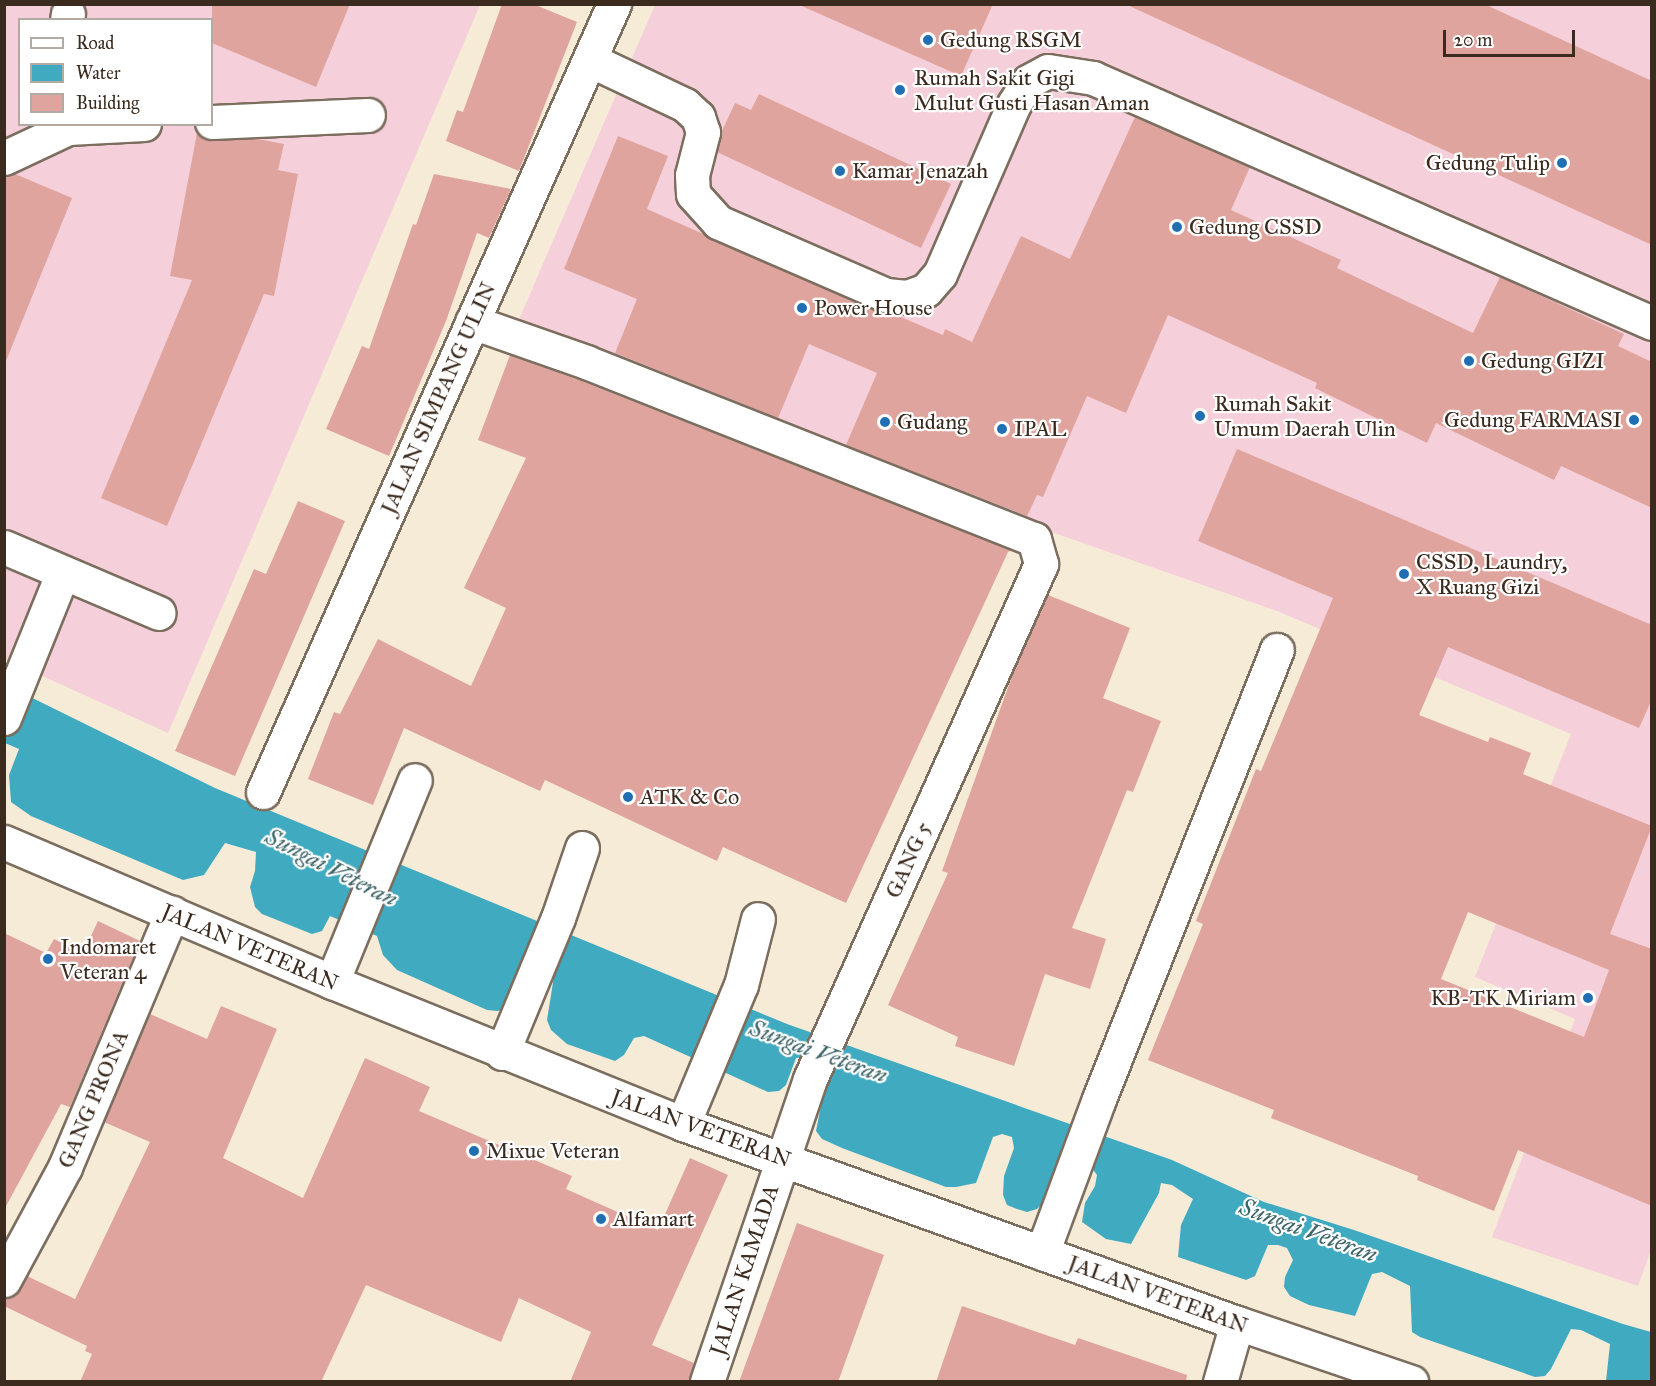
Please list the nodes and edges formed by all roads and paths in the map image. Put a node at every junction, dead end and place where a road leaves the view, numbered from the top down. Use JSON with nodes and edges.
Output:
{"nodes":[{"id":1,"x":614,"y":4,"type":"edge"},
{"id":2,"x":590,"y":60,"type":"junction"},
{"id":3,"x":368,"y":115,"type":"dead end"},
{"id":4,"x":213,"y":122,"type":"edge"},
{"id":5,"x":68,"y":126,"type":"edge"},
{"id":6,"x":4,"y":158,"type":"edge"},
{"id":7,"x":472,"y":322,"type":"junction"},
{"id":8,"x":1652,"y":323,"type":"edge"},
{"id":9,"x":4,"y":547,"type":"edge"},
{"id":10,"x":63,"y":572,"type":"junction"},
{"id":11,"x":159,"y":613,"type":"dead end"},
{"id":12,"x":1277,"y":650,"type":"dead end"},
{"id":13,"x":4,"y":718,"type":"edge"},
{"id":14,"x":415,"y":780,"type":"dead end"},
{"id":15,"x":263,"y":792,"type":"dead end"},
{"id":16,"x":4,"y":842,"type":"edge"},
{"id":17,"x":582,"y":848,"type":"dead end"},
{"id":18,"x":172,"y":913,"type":"junction"},
{"id":19,"x":758,"y":919,"type":"dead end"},
{"id":20,"x":332,"y":982,"type":"junction"},
{"id":21,"x":502,"y":1053,"type":"junction"},
{"id":22,"x":683,"y":1124,"type":"junction"},
{"id":23,"x":782,"y":1158,"type":"junction"},
{"id":24,"x":1042,"y":1253,"type":"junction"},
{"id":25,"x":4,"y":1280,"type":"edge"},
{"id":26,"x":1237,"y":1323,"type":"junction"},
{"id":27,"x":1221,"y":1381,"type":"edge"},
{"id":28,"x":707,"y":1382,"type":"edge"},
{"id":29,"x":1411,"y":1382,"type":"edge"}],
"edges":[{"from":1,"to":2,"type":"main road","name":"JALAN SIMPANG ULIN"},
{"from":2,"to":7,"type":"main road","name":"JALAN SIMPANG ULIN"},
{"from":2,"to":8,"type":"main road"},
{"from":3,"to":4,"type":"main road"},
{"from":5,"to":6,"type":"main road"},
{"from":7,"to":15,"type":"main road","name":"JALAN SIMPANG ULIN"},
{"from":7,"to":23,"type":"main road","name":"GANG 5"},
{"from":9,"to":10,"type":"main road"},
{"from":10,"to":11,"type":"main road"},
{"from":10,"to":13,"type":"main road"},
{"from":12,"to":24,"type":"main road"},
{"from":14,"to":20,"type":"main road"},
{"from":16,"to":18,"type":"main road","name":"JALAN VETERAN"},
{"from":17,"to":21,"type":"main road"},
{"from":18,"to":20,"type":"main road","name":"JALAN VETERAN"},
{"from":18,"to":25,"type":"main road","name":"GANG PRONA"},
{"from":19,"to":22,"type":"main road"},
{"from":20,"to":21,"type":"main road","name":"JALAN VETERAN"},
{"from":21,"to":22,"type":"main road","name":"JALAN VETERAN"},
{"from":22,"to":23,"type":"main road","name":"JALAN VETERAN"},
{"from":23,"to":24,"type":"main road","name":"JALAN VETERAN"},
{"from":23,"to":28,"type":"main road","name":"JALAN KAMADA"},
{"from":24,"to":26,"type":"main road","name":"JALAN VETERAN"},
{"from":26,"to":27,"type":"main road"},
{"from":26,"to":29,"type":"main road","name":"JALAN VETERAN"}]}
